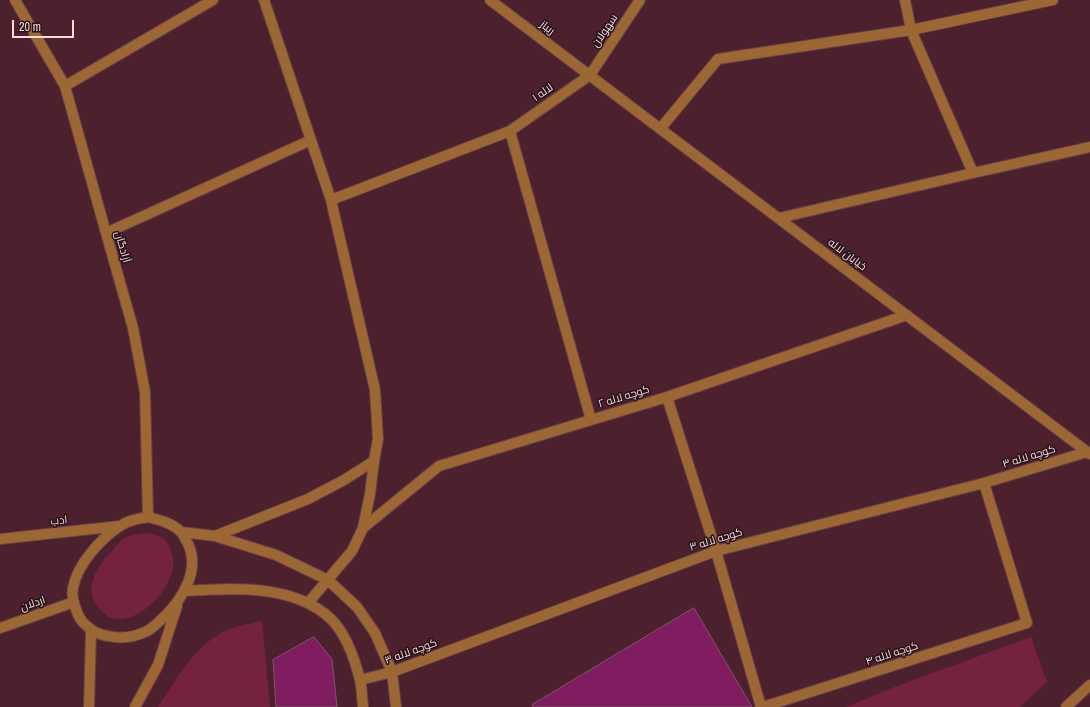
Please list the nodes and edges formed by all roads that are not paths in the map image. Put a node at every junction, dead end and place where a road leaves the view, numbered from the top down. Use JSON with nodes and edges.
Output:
{"nodes":[{"id":1,"x":15,"y":0,"type":"edge"},
{"id":2,"x":214,"y":0,"type":"edge"},
{"id":3,"x":264,"y":0,"type":"edge"},
{"id":4,"x":490,"y":0,"type":"edge"},
{"id":5,"x":640,"y":0,"type":"edge"},
{"id":6,"x":905,"y":0,"type":"edge"},
{"id":7,"x":1053,"y":0,"type":"edge"},
{"id":8,"x":911,"y":30,"type":"junction"},
{"id":9,"x":590,"y":75,"type":"junction"},
{"id":10,"x":65,"y":86,"type":"junction"},
{"id":11,"x":660,"y":129,"type":"junction"},
{"id":12,"x":510,"y":130,"type":"junction"},
{"id":13,"x":311,"y":140,"type":"junction"},
{"id":14,"x":1090,"y":147,"type":"edge"},
{"id":15,"x":973,"y":173,"type":"junction"},
{"id":16,"x":331,"y":200,"type":"junction"},
{"id":17,"x":779,"y":218,"type":"junction"},
{"id":18,"x":106,"y":233,"type":"junction"},
{"id":19,"x":907,"y":315,"type":"junction"},
{"id":20,"x":667,"y":397,"type":"junction"},
{"id":21,"x":591,"y":420,"type":"junction"},
{"id":22,"x":1089,"y":453,"type":"edge"},
{"id":23,"x":374,"y":461,"type":"junction"},
{"id":24,"x":984,"y":483,"type":"junction"},
{"id":25,"x":148,"y":517,"type":"junction"},
{"id":26,"x":120,"y":526,"type":"junction"},
{"id":27,"x":363,"y":528,"type":"junction"},
{"id":28,"x":181,"y":532,"type":"junction"},
{"id":29,"x":216,"y":536,"type":"junction"},
{"id":30,"x":0,"y":539,"type":"edge"},
{"id":31,"x":716,"y":551,"type":"junction"},
{"id":32,"x":328,"y":580,"type":"junction"},
{"id":33,"x":185,"y":591,"type":"junction"},
{"id":34,"x":74,"y":602,"type":"junction"},
{"id":35,"x":178,"y":602,"type":"junction"},
{"id":36,"x":308,"y":603,"type":"junction"},
{"id":37,"x":0,"y":628,"type":"edge"},
{"id":38,"x":91,"y":631,"type":"junction"},
{"id":39,"x":392,"y":672,"type":"junction"},
{"id":40,"x":360,"y":680,"type":"junction"},
{"id":41,"x":1090,"y":685,"type":"edge"},
{"id":42,"x":89,"y":707,"type":"edge"},
{"id":43,"x":135,"y":707,"type":"edge"},
{"id":44,"x":363,"y":707,"type":"edge"},
{"id":45,"x":396,"y":707,"type":"edge"},
{"id":46,"x":762,"y":707,"type":"edge"},
{"id":47,"x":1066,"y":707,"type":"edge"}],
"edges":[{"from":1,"to":10,"type":"street","name":"آزادگان"},
{"from":2,"to":10,"type":"street"},
{"from":3,"to":13,"type":"street"},
{"from":4,"to":9,"type":"street","name":"ریباز"},
{"from":5,"to":9,"type":"street","name":"سهولان"},
{"from":6,"to":8,"type":"street"},
{"from":7,"to":8,"type":"street"},
{"from":8,"to":11,"type":"street"},
{"from":8,"to":15,"type":"street"},
{"from":9,"to":11,"type":"street","name":"خیابان لاله"},
{"from":9,"to":12,"type":"street","name":"لاله ۱"},
{"from":10,"to":18,"type":"street","name":"آزادگان"},
{"from":11,"to":17,"type":"street","name":"خیابان لاله"},
{"from":12,"to":16,"type":"street","name":"لاله ۱"},
{"from":12,"to":21,"type":"street"},
{"from":13,"to":16,"type":"street"},
{"from":13,"to":18,"type":"street"},
{"from":14,"to":15,"type":"street"},
{"from":15,"to":17,"type":"street"},
{"from":16,"to":23,"type":"street"},
{"from":17,"to":19,"type":"street","name":"خیابان لاله"},
{"from":18,"to":25,"type":"street","name":"آزادگان"},
{"from":19,"to":20,"type":"street","name":"کوچه لاله ۲"},
{"from":19,"to":22,"type":"street","name":"خیابان لاله"},
{"from":20,"to":21,"type":"street","name":"کوچه لاله ۲"},
{"from":20,"to":31,"type":"street"},
{"from":21,"to":27,"type":"street","name":"کوچه لاله ۲"},
{"from":22,"to":24,"type":"street","name":"کوچه لاله ۳"},
{"from":23,"to":27,"type":"street"},
{"from":23,"to":29,"type":"street"},
{"from":24,"to":31,"type":"street","name":"کوچه لاله ۳"},
{"from":24,"to":46,"type":"street","name":"کوچه لاله ۴"},
{"from":25,"to":26,"type":"street"},
{"from":25,"to":28,"type":"street"},
{"from":26,"to":30,"type":"street","name":"ادب"},
{"from":26,"to":34,"type":"street"},
{"from":27,"to":32,"type":"street"},
{"from":28,"to":29,"type":"street"},
{"from":28,"to":33,"type":"street"},
{"from":29,"to":32,"type":"street"},
{"from":31,"to":39,"type":"street","name":"کوچه لاله ۳"},
{"from":31,"to":46,"type":"street"},
{"from":32,"to":36,"type":"street"},
{"from":32,"to":39,"type":"street"},
{"from":33,"to":35,"type":"street"},
{"from":33,"to":36,"type":"street"},
{"from":34,"to":37,"type":"street","name":"اردلان"},
{"from":34,"to":38,"type":"street"},
{"from":35,"to":38,"type":"street"},
{"from":35,"to":43,"type":"street"},
{"from":36,"to":40,"type":"street"},
{"from":38,"to":42,"type":"street"},
{"from":39,"to":40,"type":"street","name":"کوچه لاله ۳"},
{"from":39,"to":45,"type":"street"},
{"from":40,"to":44,"type":"street"},
{"from":41,"to":47,"type":"street"}]}
